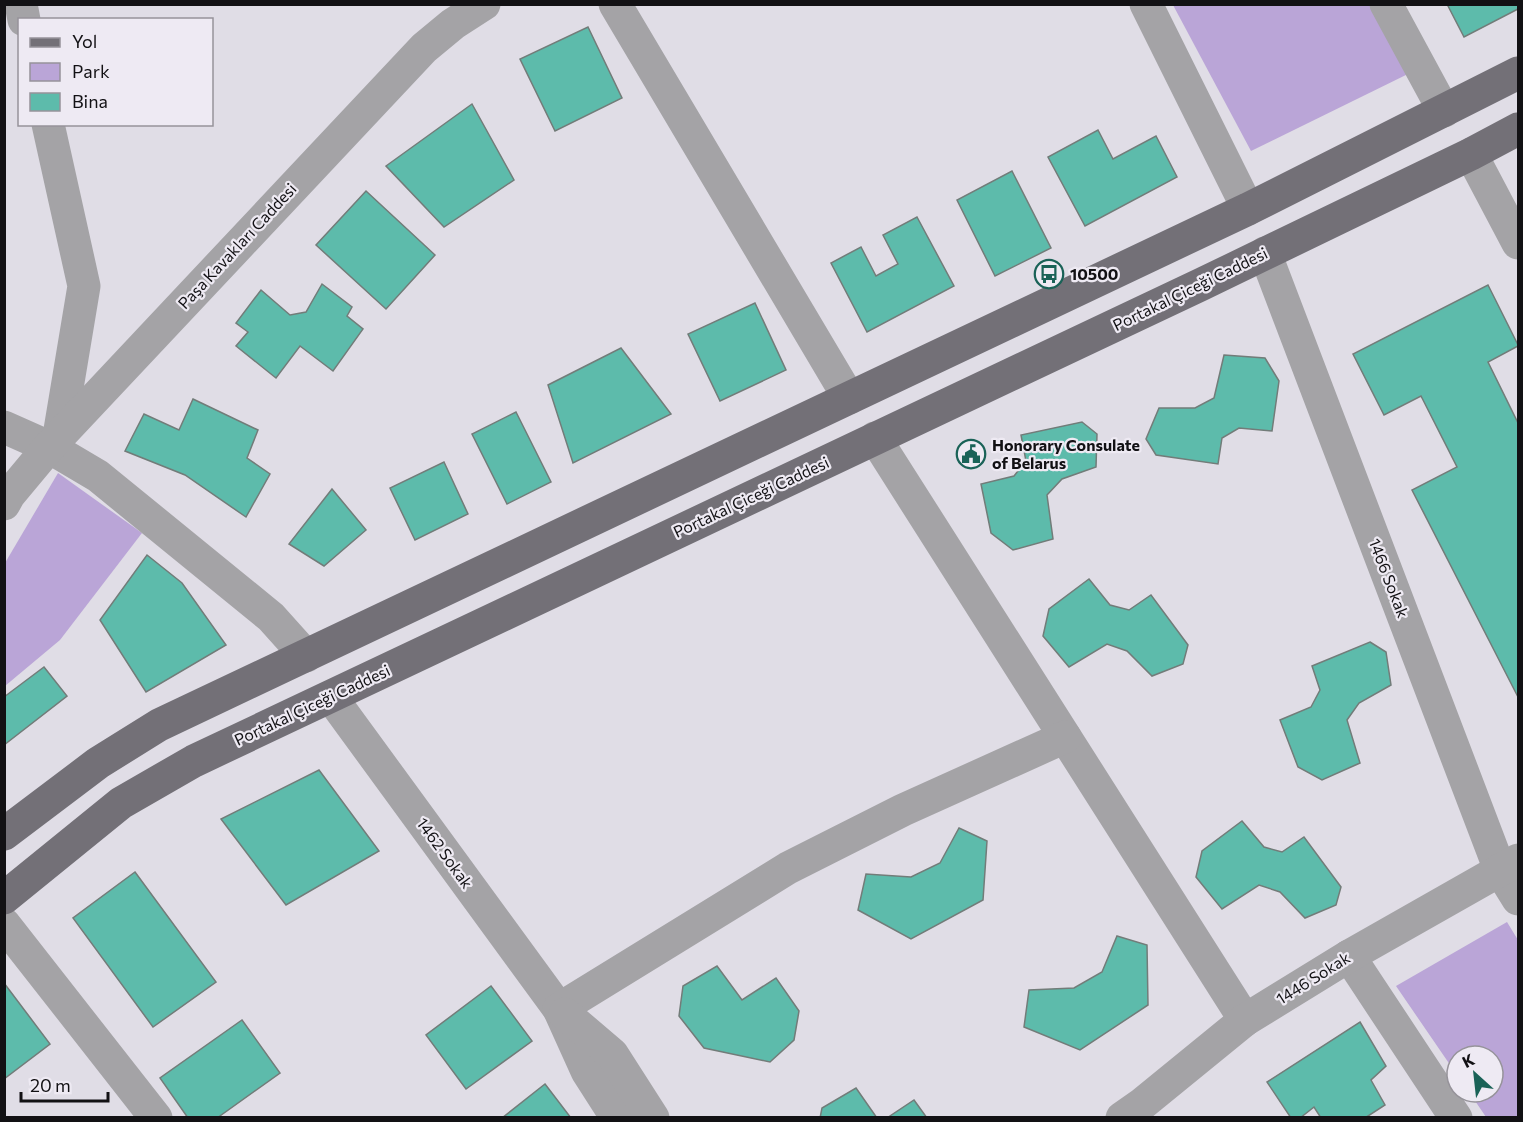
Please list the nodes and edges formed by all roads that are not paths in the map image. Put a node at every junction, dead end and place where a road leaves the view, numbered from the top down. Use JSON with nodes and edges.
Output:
{"nodes":[{"id":1,"x":484,"y":4,"type":"edge"},
{"id":2,"x":615,"y":4,"type":"edge"},
{"id":3,"x":1146,"y":4,"type":"edge"},
{"id":4,"x":1386,"y":4,"type":"edge"},
{"id":5,"x":1518,"y":73,"type":"edge"},
{"id":6,"x":1444,"y":111,"type":"junction"},
{"id":7,"x":48,"y":126,"type":"edge"},
{"id":8,"x":1518,"y":129,"type":"edge"},
{"id":9,"x":1471,"y":154,"type":"junction"},
{"id":10,"x":1248,"y":209,"type":"junction"},
{"id":11,"x":1518,"y":243,"type":"edge"},
{"id":12,"x":1265,"y":253,"type":"junction"},
{"id":13,"x":849,"y":398,"type":"junction"},
{"id":14,"x":4,"y":427,"type":"edge"},
{"id":15,"x":875,"y":438,"type":"junction"},
{"id":16,"x":54,"y":442,"type":"junction"},
{"id":17,"x":4,"y":504,"type":"edge"},
{"id":18,"x":306,"y":656,"type":"junction"},
{"id":19,"x":331,"y":697,"type":"junction"},
{"id":20,"x":1065,"y":736,"type":"junction"},
{"id":21,"x":4,"y":834,"type":"edge"},
{"id":22,"x":1509,"y":865,"type":"edge"},
{"id":23,"x":4,"y":898,"type":"edge"},
{"id":24,"x":1518,"y":899,"type":"edge"},
{"id":25,"x":4,"y":924,"type":"edge"},
{"id":26,"x":1349,"y":956,"type":"junction"},
{"id":27,"x":559,"y":1009,"type":"junction"},
{"id":28,"x":1245,"y":1020,"type":"junction"},
{"id":29,"x":156,"y":1118,"type":"edge"},
{"id":30,"x":617,"y":1118,"type":"edge"},
{"id":31,"x":653,"y":1118,"type":"edge"},
{"id":32,"x":1122,"y":1118,"type":"edge"},
{"id":33,"x":1456,"y":1118,"type":"edge"}],
"edges":[{"from":1,"to":16,"type":"street","name":"Paşa Kavakları Caddesi"},
{"from":2,"to":13,"type":"street"},
{"from":3,"to":10,"type":"street"},
{"from":4,"to":6,"type":"street"},
{"from":5,"to":6,"type":"main road"},
{"from":6,"to":10,"type":"main road"},
{"from":7,"to":16,"type":"street"},
{"from":8,"to":9,"type":"main road","name":"Portakal Çiceği Caddesi"},
{"from":9,"to":11,"type":"street"},
{"from":9,"to":12,"type":"main road","name":"Portakal Çiceği Caddesi"},
{"from":10,"to":13,"type":"main road"},
{"from":12,"to":15,"type":"main road","name":"Portakal Çiceği Caddesi"},
{"from":12,"to":22,"type":"street","name":"1466 Sokak"},
{"from":13,"to":18,"type":"main road"},
{"from":14,"to":16,"type":"street"},
{"from":15,"to":19,"type":"main road","name":"Portakal Çiceği Caddesi"},
{"from":15,"to":20,"type":"street"},
{"from":16,"to":17,"type":"street","name":"Paşa Kavakları Caddesi"},
{"from":16,"to":18,"type":"street"},
{"from":18,"to":21,"type":"main road"},
{"from":19,"to":23,"type":"main road","name":"Portakal Çiceği Caddesi"},
{"from":19,"to":27,"type":"street","name":"1462 Sokak"},
{"from":20,"to":27,"type":"street"},
{"from":20,"to":28,"type":"street"},
{"from":22,"to":24,"type":"street","name":"1466 Sokak"},
{"from":22,"to":26,"type":"street","name":"1446 Sokak"},
{"from":25,"to":29,"type":"street"},
{"from":26,"to":28,"type":"street","name":"1446 Sokak"},
{"from":26,"to":33,"type":"street"},
{"from":27,"to":30,"type":"street","name":"1462 Sokak"},
{"from":27,"to":31,"type":"street","name":"1462 Sokak"},
{"from":28,"to":32,"type":"street","name":"1446 Sokak"}]}
